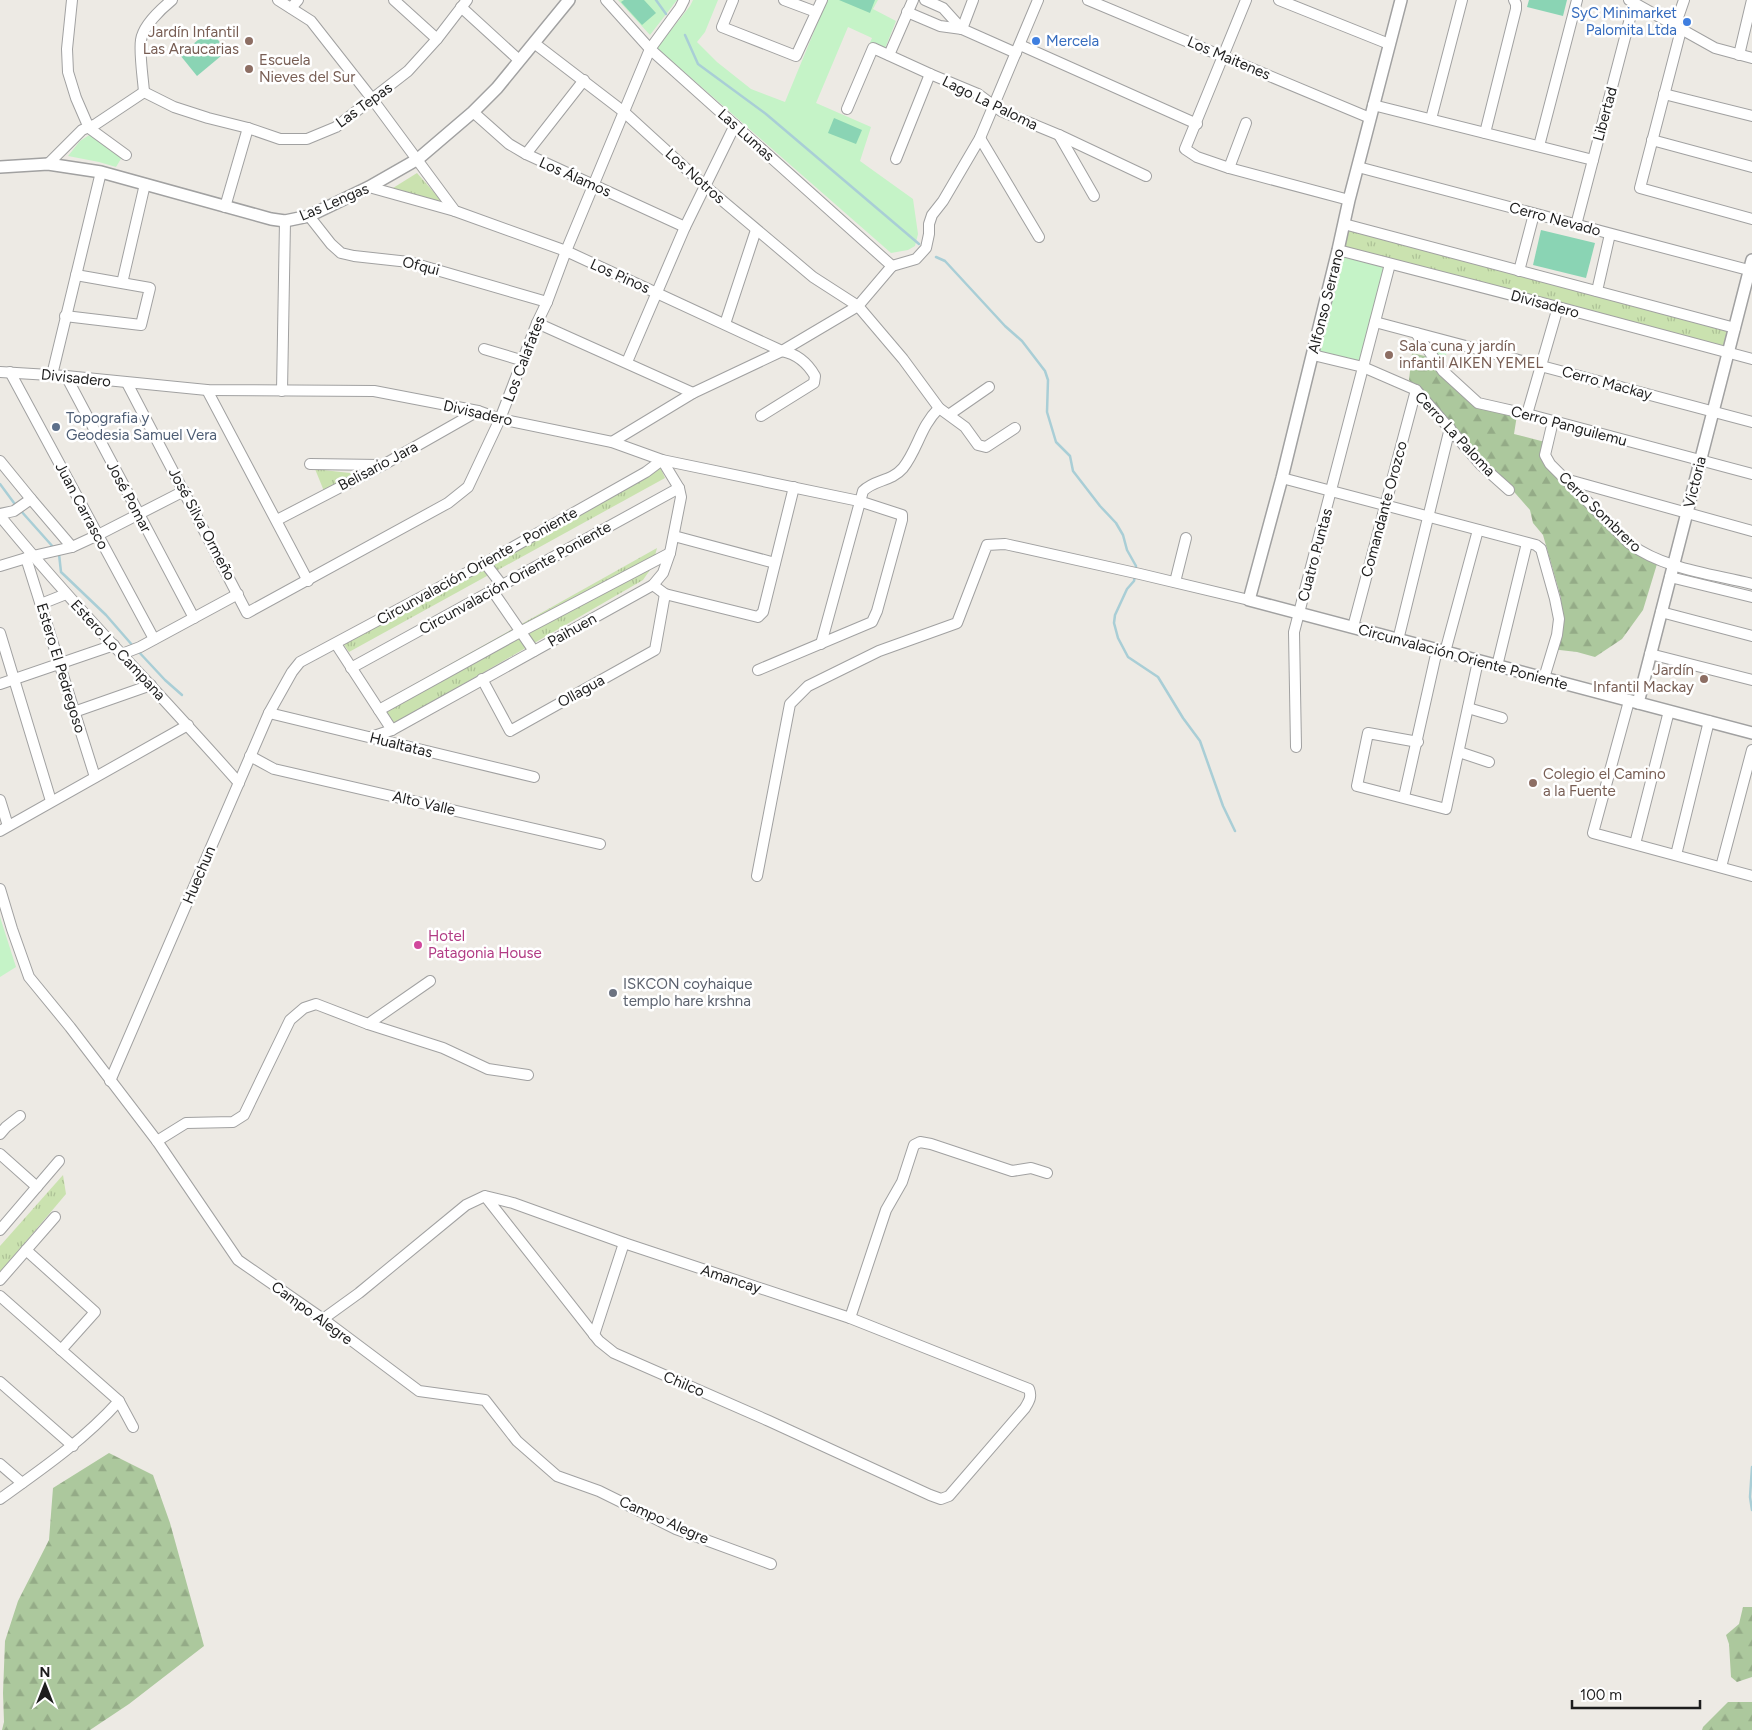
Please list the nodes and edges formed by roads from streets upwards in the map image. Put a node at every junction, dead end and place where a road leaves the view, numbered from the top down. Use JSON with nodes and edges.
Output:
{"nodes":[{"id":1,"x":72,"y":0,"type":"edge"},
{"id":2,"x":172,"y":0,"type":"edge"},
{"id":3,"x":278,"y":0,"type":"edge"},
{"id":4,"x":394,"y":0,"type":"edge"},
{"id":5,"x":569,"y":0,"type":"edge"},
{"id":6,"x":606,"y":0,"type":"edge"},
{"id":7,"x":684,"y":0,"type":"edge"},
{"id":8,"x":733,"y":0,"type":"edge"},
{"id":9,"x":784,"y":0,"type":"edge"},
{"id":10,"x":822,"y":0,"type":"edge"},
{"id":11,"x":913,"y":0,"type":"edge"},
{"id":12,"x":924,"y":0,"type":"edge"},
{"id":13,"x":973,"y":0,"type":"edge"},
{"id":14,"x":1038,"y":0,"type":"edge"},
{"id":15,"x":1088,"y":0,"type":"edge"},
{"id":16,"x":1246,"y":0,"type":"edge"},
{"id":17,"x":1279,"y":0,"type":"edge"},
{"id":18,"x":1401,"y":0,"type":"edge"},
{"id":19,"x":1462,"y":0,"type":"edge"},
{"id":20,"x":1514,"y":0,"type":"edge"},
{"id":21,"x":1577,"y":0,"type":"edge"},
{"id":22,"x":1684,"y":0,"type":"edge"},
{"id":23,"x":1752,"y":0,"type":"edge"},
{"id":24,"x":1631,"y":1,"type":"edge"},
{"id":25,"x":294,"y":4,"type":"edge"},
{"id":26,"x":464,"y":4,"type":"edge"},
{"id":27,"x":816,"y":12,"type":"junction"},
{"id":28,"x":907,"y":12,"type":"junction"},
{"id":29,"x":1678,"y":28,"type":"junction"},
{"id":30,"x":962,"y":29,"type":"junction"},
{"id":31,"x":437,"y":39,"type":"junction"},
{"id":32,"x":534,"y":43,"type":"junction"},
{"id":33,"x":1389,"y":44,"type":"junction"},
{"id":34,"x":650,"y":49,"type":"junction"},
{"id":35,"x":1018,"y":49,"type":"junction"},
{"id":36,"x":889,"y":55,"type":"junction"},
{"id":37,"x":1739,"y":55,"type":"junction"},
{"id":38,"x":1224,"y":56,"type":"junction"},
{"id":39,"x":1752,"y":58,"type":"edge"},
{"id":40,"x":519,"y":60,"type":"junction"},
{"id":41,"x":930,"y":74,"type":"junction"},
{"id":42,"x":584,"y":80,"type":"junction"},
{"id":43,"x":144,"y":92,"type":"junction"},
{"id":44,"x":1664,"y":94,"type":"junction"},
{"id":45,"x":373,"y":100,"type":"junction"},
{"id":46,"x":1373,"y":104,"type":"junction"},
{"id":47,"x":994,"y":105,"type":"junction"},
{"id":48,"x":847,"y":109,"type":"dead end"},
{"id":49,"x":473,"y":112,"type":"junction"},
{"id":50,"x":624,"y":112,"type":"junction"},
{"id":51,"x":1752,"y":116,"type":"edge"},
{"id":52,"x":1370,"y":118,"type":"junction"},
{"id":53,"x":1431,"y":119,"type":"junction"},
{"id":54,"x":1246,"y":123,"type":"dead end"},
{"id":55,"x":1196,"y":124,"type":"junction"},
{"id":56,"x":735,"y":125,"type":"junction"},
{"id":57,"x":88,"y":128,"type":"junction"},
{"id":58,"x":248,"y":128,"type":"junction"},
{"id":59,"x":1485,"y":132,"type":"junction"},
{"id":60,"x":1059,"y":135,"type":"junction"},
{"id":61,"x":980,"y":138,"type":"junction"},
{"id":62,"x":1652,"y":140,"type":"junction"},
{"id":63,"x":1538,"y":146,"type":"junction"},
{"id":64,"x":526,"y":154,"type":"junction"},
{"id":65,"x":126,"y":155,"type":"dead end"},
{"id":66,"x":418,"y":159,"type":"junction"},
{"id":67,"x":896,"y":159,"type":"dead end"},
{"id":68,"x":1593,"y":160,"type":"junction"},
{"id":69,"x":48,"y":164,"type":"junction"},
{"id":70,"x":0,"y":167,"type":"edge"},
{"id":71,"x":1358,"y":167,"type":"junction"},
{"id":72,"x":1752,"y":167,"type":"edge"},
{"id":73,"x":1228,"y":168,"type":"junction"},
{"id":74,"x":101,"y":172,"type":"junction"},
{"id":75,"x":1146,"y":176,"type":"dead end"},
{"id":76,"x":145,"y":184,"type":"junction"},
{"id":77,"x":594,"y":185,"type":"junction"},
{"id":78,"x":705,"y":186,"type":"junction"},
{"id":79,"x":370,"y":187,"type":"junction"},
{"id":80,"x":1094,"y":196,"type":"dead end"},
{"id":81,"x":1349,"y":200,"type":"junction"},
{"id":82,"x":225,"y":207,"type":"junction"},
{"id":83,"x":455,"y":211,"type":"junction"},
{"id":84,"x":1534,"y":214,"type":"junction"},
{"id":85,"x":309,"y":216,"type":"junction"},
{"id":86,"x":1752,"y":219,"type":"edge"},
{"id":87,"x":285,"y":221,"type":"junction"},
{"id":88,"x":1344,"y":224,"type":"junction"},
{"id":89,"x":1576,"y":224,"type":"junction"},
{"id":90,"x":685,"y":227,"type":"junction"},
{"id":91,"x":756,"y":230,"type":"junction"},
{"id":92,"x":1610,"y":234,"type":"junction"},
{"id":93,"x":1039,"y":237,"type":"dead end"},
{"id":94,"x":1338,"y":250,"type":"junction"},
{"id":95,"x":566,"y":251,"type":"junction"},
{"id":96,"x":1390,"y":264,"type":"junction"},
{"id":97,"x":892,"y":266,"type":"junction"},
{"id":98,"x":1751,"y":267,"type":"edge"},
{"id":99,"x":1519,"y":271,"type":"junction"},
{"id":100,"x":76,"y":275,"type":"junction"},
{"id":101,"x":123,"y":280,"type":"dead end"},
{"id":102,"x":1597,"y":291,"type":"junction"},
{"id":103,"x":657,"y":292,"type":"junction"},
{"id":104,"x":547,"y":302,"type":"junction"},
{"id":105,"x":858,"y":306,"type":"junction"},
{"id":106,"x":1558,"y":307,"type":"junction"},
{"id":107,"x":65,"y":316,"type":"junction"},
{"id":108,"x":1374,"y":322,"type":"junction"},
{"id":109,"x":537,"y":323,"type":"junction"},
{"id":110,"x":725,"y":324,"type":"junction"},
{"id":111,"x":1735,"y":328,"type":"junction"},
{"id":112,"x":1416,"y":333,"type":"junction"},
{"id":113,"x":484,"y":349,"type":"dead end"},
{"id":114,"x":782,"y":351,"type":"junction"},
{"id":115,"x":1728,"y":353,"type":"junction"},
{"id":116,"x":1313,"y":355,"type":"junction"},
{"id":117,"x":1752,"y":359,"type":"edge"},
{"id":118,"x":524,"y":361,"type":"junction"},
{"id":119,"x":627,"y":362,"type":"junction"},
{"id":120,"x":1540,"y":366,"type":"junction"},
{"id":121,"x":1363,"y":367,"type":"junction"},
{"id":122,"x":5,"y":372,"type":"edge"},
{"id":123,"x":52,"y":375,"type":"junction"},
{"id":124,"x":66,"y":376,"type":"junction"},
{"id":125,"x":127,"y":383,"type":"junction"},
{"id":126,"x":989,"y":387,"type":"dead end"},
{"id":127,"x":207,"y":390,"type":"junction"},
{"id":128,"x":1416,"y":390,"type":"junction"},
{"id":129,"x":282,"y":391,"type":"junction"},
{"id":130,"x":693,"y":393,"type":"junction"},
{"id":131,"x":938,"y":408,"type":"junction"},
{"id":132,"x":478,"y":411,"type":"junction"},
{"id":133,"x":1713,"y":411,"type":"junction"},
{"id":134,"x":950,"y":414,"type":"junction"},
{"id":135,"x":1527,"y":414,"type":"junction"},
{"id":136,"x":761,"y":416,"type":"dead end"},
{"id":137,"x":500,"y":419,"type":"junction"},
{"id":138,"x":1553,"y":421,"type":"junction"},
{"id":139,"x":1752,"y":422,"type":"edge"},
{"id":140,"x":1015,"y":428,"type":"dead end"},
{"id":141,"x":1450,"y":428,"type":"junction"},
{"id":142,"x":612,"y":442,"type":"junction"},
{"id":143,"x":0,"y":460,"type":"edge"},
{"id":144,"x":662,"y":460,"type":"junction"},
{"id":145,"x":1700,"y":461,"type":"junction"},
{"id":146,"x":310,"y":464,"type":"dead end"},
{"id":147,"x":383,"y":465,"type":"junction"},
{"id":148,"x":1752,"y":474,"type":"edge"},
{"id":149,"x":1282,"y":478,"type":"junction"},
{"id":150,"x":1564,"y":479,"type":"junction"},
{"id":151,"x":794,"y":487,"type":"junction"},
{"id":152,"x":679,"y":488,"type":"junction"},
{"id":153,"x":184,"y":490,"type":"junction"},
{"id":154,"x":1509,"y":490,"type":"dead end"},
{"id":155,"x":1332,"y":491,"type":"junction"},
{"id":156,"x":859,"y":501,"type":"junction"},
{"id":157,"x":27,"y":502,"type":"junction"},
{"id":158,"x":1386,"y":505,"type":"junction"},
{"id":159,"x":1687,"y":513,"type":"junction"},
{"id":160,"x":138,"y":514,"type":"junction"},
{"id":161,"x":0,"y":515,"type":"edge"},
{"id":162,"x":1429,"y":517,"type":"junction"},
{"id":163,"x":277,"y":520,"type":"junction"},
{"id":164,"x":1478,"y":530,"type":"junction"},
{"id":165,"x":1752,"y":532,"type":"edge"},
{"id":166,"x":98,"y":535,"type":"junction"},
{"id":167,"x":674,"y":536,"type":"junction"},
{"id":168,"x":1186,"y":538,"type":"dead end"},
{"id":169,"x":1527,"y":543,"type":"junction"},
{"id":170,"x":68,"y":548,"type":"junction"},
{"id":171,"x":670,"y":553,"type":"junction"},
{"id":172,"x":29,"y":557,"type":"junction"},
{"id":173,"x":485,"y":563,"type":"junction"},
{"id":174,"x":775,"y":563,"type":"junction"},
{"id":175,"x":1674,"y":565,"type":"junction"},
{"id":176,"x":0,"y":566,"type":"edge"},
{"id":177,"x":1670,"y":577,"type":"junction"},
{"id":178,"x":308,"y":580,"type":"junction"},
{"id":179,"x":1175,"y":582,"type":"junction"},
{"id":180,"x":1752,"y":584,"type":"edge"},
{"id":181,"x":653,"y":585,"type":"junction"},
{"id":182,"x":496,"y":587,"type":"junction"},
{"id":183,"x":66,"y":594,"type":"junction"},
{"id":184,"x":238,"y":594,"type":"junction"},
{"id":185,"x":665,"y":594,"type":"junction"},
{"id":186,"x":1752,"y":597,"type":"edge"},
{"id":187,"x":1249,"y":600,"type":"junction"},
{"id":188,"x":40,"y":604,"type":"junction"},
{"id":189,"x":1661,"y":612,"type":"junction"},
{"id":190,"x":247,"y":613,"type":"joint"},
{"id":191,"x":1299,"y":614,"type":"junction"},
{"id":192,"x":194,"y":618,"type":"junction"},
{"id":193,"x":1353,"y":628,"type":"junction"},
{"id":194,"x":520,"y":632,"type":"junction"},
{"id":195,"x":0,"y":633,"type":"edge"},
{"id":196,"x":1752,"y":636,"type":"edge"},
{"id":197,"x":154,"y":640,"type":"junction"},
{"id":198,"x":1398,"y":640,"type":"junction"},
{"id":199,"x":336,"y":644,"type":"junction"},
{"id":200,"x":821,"y":644,"type":"junction"},
{"id":201,"x":114,"y":645,"type":"junction"},
{"id":202,"x":534,"y":651,"type":"junction"},
{"id":203,"x":1441,"y":651,"type":"junction"},
{"id":204,"x":125,"y":653,"type":"junction"},
{"id":205,"x":1650,"y":654,"type":"junction"},
{"id":206,"x":1478,"y":661,"type":"junction"},
{"id":207,"x":59,"y":664,"type":"junction"},
{"id":208,"x":1497,"y":666,"type":"junction"},
{"id":209,"x":351,"y":668,"type":"junction"},
{"id":210,"x":758,"y":670,"type":"dead end"},
{"id":211,"x":292,"y":672,"type":"joint"},
{"id":212,"x":1544,"y":678,"type":"junction"},
{"id":213,"x":482,"y":679,"type":"junction"},
{"id":214,"x":14,"y":680,"type":"junction"},
{"id":215,"x":1752,"y":680,"type":"edge"},
{"id":216,"x":0,"y":684,"type":"edge"},
{"id":217,"x":151,"y":685,"type":"junction"},
{"id":218,"x":1633,"y":702,"type":"junction"},
{"id":219,"x":1468,"y":708,"type":"junction"},
{"id":220,"x":378,"y":710,"type":"junction"},
{"id":221,"x":1669,"y":711,"type":"junction"},
{"id":222,"x":74,"y":712,"type":"junction"},
{"id":223,"x":269,"y":714,"type":"junction"},
{"id":224,"x":1502,"y":718,"type":"dead end"},
{"id":225,"x":1709,"y":721,"type":"junction"},
{"id":226,"x":188,"y":725,"type":"junction"},
{"id":227,"x":392,"y":730,"type":"junction"},
{"id":228,"x":1752,"y":733,"type":"edge"},
{"id":229,"x":370,"y":737,"type":"junction"},
{"id":230,"x":1418,"y":742,"type":"junction"},
{"id":231,"x":1296,"y":747,"type":"dead end"},
{"id":232,"x":1752,"y":750,"type":"edge"},
{"id":233,"x":1458,"y":752,"type":"junction"},
{"id":234,"x":250,"y":756,"type":"junction"},
{"id":235,"x":1489,"y":762,"type":"dead end"},
{"id":236,"x":95,"y":777,"type":"junction"},
{"id":237,"x":534,"y":777,"type":"dead end"},
{"id":238,"x":239,"y":783,"type":"junction"},
{"id":239,"x":1404,"y":798,"type":"junction"},
{"id":240,"x":0,"y":800,"type":"edge"},
{"id":241,"x":51,"y":801,"type":"junction"},
{"id":242,"x":4,"y":828,"type":"edge"},
{"id":243,"x":600,"y":844,"type":"dead end"},
{"id":244,"x":1635,"y":844,"type":"junction"},
{"id":245,"x":1676,"y":855,"type":"junction"},
{"id":246,"x":1721,"y":867,"type":"junction"},
{"id":247,"x":757,"y":876,"type":"dead end"},
{"id":248,"x":1752,"y":876,"type":"edge"},
{"id":249,"x":0,"y":890,"type":"edge"},
{"id":250,"x":430,"y":981,"type":"dead end"},
{"id":251,"x":368,"y":1024,"type":"junction"},
{"id":252,"x":528,"y":1075,"type":"dead end"},
{"id":253,"x":110,"y":1080,"type":"junction"},
{"id":254,"x":20,"y":1116,"type":"dead end"},
{"id":255,"x":0,"y":1134,"type":"edge"},
{"id":256,"x":157,"y":1141,"type":"junction"},
{"id":257,"x":0,"y":1154,"type":"edge"},
{"id":258,"x":59,"y":1161,"type":"dead end"},
{"id":259,"x":1047,"y":1173,"type":"dead end"},
{"id":260,"x":37,"y":1187,"type":"junction"},
{"id":261,"x":486,"y":1196,"type":"junction"},
{"id":262,"x":55,"y":1217,"type":"dead end"},
{"id":263,"x":0,"y":1228,"type":"edge"},
{"id":264,"x":624,"y":1243,"type":"junction"},
{"id":265,"x":26,"y":1250,"type":"junction"},
{"id":266,"x":0,"y":1280,"type":"edge"},
{"id":267,"x":0,"y":1296,"type":"edge"},
{"id":268,"x":850,"y":1318,"type":"junction"},
{"id":269,"x":323,"y":1319,"type":"junction"},
{"id":270,"x":594,"y":1335,"type":"junction"},
{"id":271,"x":61,"y":1350,"type":"junction"},
{"id":272,"x":0,"y":1382,"type":"edge"},
{"id":273,"x":119,"y":1401,"type":"junction"},
{"id":274,"x":133,"y":1427,"type":"dead end"},
{"id":275,"x":72,"y":1446,"type":"junction"},
{"id":276,"x":0,"y":1464,"type":"edge"},
{"id":277,"x":22,"y":1483,"type":"junction"},
{"id":278,"x":0,"y":1499,"type":"edge"},
{"id":279,"x":940,"y":1499,"type":"joint"},
{"id":280,"x":771,"y":1564,"type":"dead end"}],
"edges":[{"from":1,"to":57,"type":"street"},
{"from":2,"to":43,"type":"street"},
{"from":3,"to":25,"type":"street"},
{"from":4,"to":31,"type":"street"},
{"from":5,"to":32,"type":"street","name":"Las Lengas"},
{"from":6,"to":34,"type":"street","name":"Las Lumas"},
{"from":7,"to":34,"type":"street","name":"Los Calafates"},
{"from":8,"to":27,"type":"street"},
{"from":9,"to":27,"type":"street"},
{"from":10,"to":27,"type":"street"},
{"from":11,"to":28,"type":"street"},
{"from":12,"to":30,"type":"street"},
{"from":13,"to":30,"type":"street"},
{"from":14,"to":35,"type":"street"},
{"from":15,"to":38,"type":"street","name":"Los Maitenes"},
{"from":16,"to":38,"type":"street"},
{"from":17,"to":33,"type":"street"},
{"from":18,"to":33,"type":"street","name":"Alfonso Serrano"},
{"from":19,"to":53,"type":"street"},
{"from":20,"to":59,"type":"street"},
{"from":21,"to":63,"type":"street"},
{"from":22,"to":29,"type":"street"},
{"from":23,"to":37,"type":"street"},
{"from":24,"to":29,"type":"street"},
{"from":24,"to":68,"type":"street","name":"Libertad"},
{"from":25,"to":45,"type":"street"},
{"from":26,"to":31,"type":"street","name":"Las Tepas"},
{"from":26,"to":40,"type":"street"},
{"from":28,"to":30,"type":"street"},
{"from":28,"to":36,"type":"street"},
{"from":29,"to":37,"type":"street"},
{"from":29,"to":44,"type":"street"},
{"from":30,"to":35,"type":"street"},
{"from":31,"to":45,"type":"street","name":"Las Tepas"},
{"from":32,"to":40,"type":"street","name":"Las Lengas"},
{"from":32,"to":42,"type":"street","name":"Los Notros"},
{"from":33,"to":46,"type":"street","name":"Alfonso Serrano"},
{"from":34,"to":50,"type":"street","name":"Los Calafates"},
{"from":34,"to":56,"type":"street","name":"Las Lumas"},
{"from":35,"to":47,"type":"street"},
{"from":35,"to":55,"type":"street"},
{"from":36,"to":41,"type":"street","name":"Lago La Paloma"},
{"from":36,"to":48,"type":"street"},
{"from":37,"to":39,"type":"street"},
{"from":38,"to":52,"type":"street","name":"Los Maitenes"},
{"from":38,"to":55,"type":"street"},
{"from":40,"to":49,"type":"street","name":"Las Lengas"},
{"from":41,"to":47,"type":"street","name":"Lago La Paloma"},
{"from":41,"to":67,"type":"street"},
{"from":42,"to":50,"type":"street","name":"Los Notros"},
{"from":42,"to":64,"type":"street"},
{"from":43,"to":57,"type":"street"},
{"from":43,"to":58,"type":"street","name":"Las Tepas"},
{"from":44,"to":51,"type":"street"},
{"from":44,"to":62,"type":"street"},
{"from":45,"to":58,"type":"street","name":"Las Tepas"},
{"from":45,"to":66,"type":"street"},
{"from":46,"to":52,"type":"street","name":"Alfonso Serrano"},
{"from":46,"to":53,"type":"street"},
{"from":47,"to":60,"type":"street","name":"Lago La Paloma"},
{"from":47,"to":61,"type":"street"},
{"from":49,"to":64,"type":"street","name":"Los Álamos"},
{"from":49,"to":66,"type":"street","name":"Las Lengas"},
{"from":50,"to":77,"type":"street","name":"Los Calafates"},
{"from":50,"to":78,"type":"street","name":"Los Notros"},
{"from":52,"to":71,"type":"street","name":"Alfonso Serrano"},
{"from":53,"to":59,"type":"street"},
{"from":54,"to":73,"type":"street"},
{"from":55,"to":73,"type":"street"},
{"from":56,"to":78,"type":"street"},
{"from":56,"to":97,"type":"street","name":"Las Lumas"},
{"from":57,"to":65,"type":"street"},
{"from":57,"to":69,"type":"street"},
{"from":58,"to":82,"type":"street"},
{"from":59,"to":63,"type":"street"},
{"from":60,"to":75,"type":"street","name":"Lago La Paloma"},
{"from":60,"to":80,"type":"street"},
{"from":61,"to":93,"type":"street"},
{"from":61,"to":97,"type":"street"},
{"from":62,"to":72,"type":"street"},
{"from":62,"to":86,"type":"street"},
{"from":63,"to":68,"type":"street"},
{"from":64,"to":77,"type":"street","name":"Los Álamos"},
{"from":66,"to":79,"type":"street","name":"Las Lengas"},
{"from":66,"to":83,"type":"street"},
{"from":68,"to":89,"type":"street","name":"Libertad"},
{"from":69,"to":70,"type":"street","name":"Las Lengas"},
{"from":69,"to":74,"type":"street","name":"Las Lengas"},
{"from":71,"to":81,"type":"street","name":"Alfonso Serrano"},
{"from":71,"to":84,"type":"street","name":"Cerro Nevado"},
{"from":73,"to":81,"type":"street"},
{"from":74,"to":76,"type":"street","name":"Las Lengas"},
{"from":74,"to":100,"type":"street"},
{"from":76,"to":82,"type":"street","name":"Las Lengas"},
{"from":76,"to":101,"type":"street"},
{"from":77,"to":90,"type":"street","name":"Los Álamos"},
{"from":77,"to":95,"type":"street","name":"Los Calafates"},
{"from":78,"to":90,"type":"street"},
{"from":78,"to":91,"type":"street","name":"Los Notros"},
{"from":79,"to":83,"type":"street","name":"Los Pinos"},
{"from":79,"to":85,"type":"street","name":"Las Lengas"},
{"from":81,"to":88,"type":"street","name":"Alfonso Serrano"},
{"from":82,"to":87,"type":"street","name":"Las Lengas"},
{"from":83,"to":95,"type":"street","name":"Los Pinos"},
{"from":84,"to":89,"type":"street","name":"Cerro Nevado"},
{"from":84,"to":99,"type":"street"},
{"from":85,"to":87,"type":"street","name":"Las Lengas"},
{"from":85,"to":104,"type":"street","name":"Ofqui"},
{"from":87,"to":129,"type":"street"},
{"from":88,"to":94,"type":"street","name":"Alfonso Serrano"},
{"from":88,"to":99,"type":"street","name":"Divisadero"},
{"from":89,"to":92,"type":"street","name":"Cerro Nevado"},
{"from":90,"to":103,"type":"street"},
{"from":91,"to":105,"type":"street","name":"Los Notros"},
{"from":91,"to":110,"type":"street"},
{"from":92,"to":98,"type":"street","name":"Cerro Nevado"},
{"from":92,"to":102,"type":"street"},
{"from":94,"to":96,"type":"street","name":"Divisadero"},
{"from":94,"to":116,"type":"street","name":"Alfonso Serrano"},
{"from":95,"to":103,"type":"street","name":"Los Pinos"},
{"from":95,"to":104,"type":"street","name":"Los Calafates"},
{"from":96,"to":106,"type":"street","name":"Divisadero"},
{"from":96,"to":108,"type":"street","name":"Cuatro Puntas"},
{"from":97,"to":105,"type":"street"},
{"from":98,"to":111,"type":"street","name":"Victoria"},
{"from":99,"to":102,"type":"street","name":"Divisadero"},
{"from":100,"to":107,"type":"street"},
{"from":100,"to":107,"type":"street"},
{"from":102,"to":111,"type":"street","name":"Divisadero"},
{"from":103,"to":110,"type":"street","name":"Los Pinos"},
{"from":103,"to":119,"type":"street"},
{"from":104,"to":109,"type":"street","name":"Los Calafates"},
{"from":105,"to":114,"type":"street"},
{"from":105,"to":131,"type":"street","name":"Los Notros"},
{"from":106,"to":115,"type":"street","name":"Divisadero"},
{"from":106,"to":120,"type":"street"},
{"from":107,"to":123,"type":"street"},
{"from":108,"to":112,"type":"street","name":"Cerro Mackay"},
{"from":108,"to":121,"type":"street","name":"Cuatro Puntas"},
{"from":109,"to":118,"type":"street","name":"Los Calafates"},
{"from":109,"to":119,"type":"street"},
{"from":110,"to":114,"type":"street","name":"Los Pinos"},
{"from":111,"to":115,"type":"street","name":"Victoria"},
{"from":112,"to":120,"type":"street","name":"Cerro Mackay"},
{"from":112,"to":135,"type":"street","name":"Cerro Panguilemu"},
{"from":113,"to":118,"type":"street"},
{"from":114,"to":130,"type":"street"},
{"from":114,"to":136,"type":"street","name":"Los Pinos"},
{"from":115,"to":117,"type":"street","name":"Divisadero"},
{"from":115,"to":133,"type":"street","name":"Victoria"},
{"from":116,"to":121,"type":"street","name":"Cerro La Paloma"},
{"from":116,"to":149,"type":"street","name":"Alfonso Serrano"},
{"from":118,"to":137,"type":"street","name":"Los Calafates"},
{"from":119,"to":130,"type":"street"},
{"from":120,"to":133,"type":"street","name":"Cerro Mackay"},
{"from":120,"to":135,"type":"street"},
{"from":121,"to":128,"type":"street","name":"Cerro La Paloma"},
{"from":121,"to":155,"type":"street","name":"Cuatro Puntas"},
{"from":122,"to":123,"type":"street","name":"Divisadero"},
{"from":122,"to":166,"type":"street","name":"Juan Carrasco"},
{"from":123,"to":124,"type":"street","name":"Divisadero"},
{"from":124,"to":125,"type":"street","name":"Divisadero"},
{"from":124,"to":160,"type":"street","name":"José Pomar"},
{"from":125,"to":127,"type":"street","name":"Divisadero"},
{"from":125,"to":153,"type":"street","name":"José Silva Ormeño"},
{"from":126,"to":134,"type":"street"},
{"from":127,"to":129,"type":"street","name":"Divisadero"},
{"from":127,"to":163,"type":"street"},
{"from":128,"to":141,"type":"street","name":"Cerro La Paloma"},
{"from":128,"to":158,"type":"street","name":"Comandante Orozco"},
{"from":129,"to":132,"type":"street","name":"Divisadero"},
{"from":130,"to":142,"type":"street"},
{"from":131,"to":134,"type":"street"},
{"from":131,"to":156,"type":"street"},
{"from":132,"to":137,"type":"street","name":"Divisadero"},
{"from":132,"to":147,"type":"street","name":"Belisario Jara"},
{"from":133,"to":139,"type":"street","name":"Cerro Mackay"},
{"from":133,"to":145,"type":"street","name":"Victoria"},
{"from":134,"to":140,"type":"street"},
{"from":135,"to":138,"type":"street","name":"Cerro Panguilemu"},
{"from":137,"to":142,"type":"street","name":"Divisadero"},
{"from":137,"to":178,"type":"street","name":"Los Calafates"},
{"from":138,"to":145,"type":"street","name":"Cerro Panguilemu"},
{"from":138,"to":150,"type":"street","name":"Cerro Sombrero"},
{"from":141,"to":154,"type":"street","name":"Cerro La Paloma"},
{"from":141,"to":162,"type":"street"},
{"from":142,"to":144,"type":"street"},
{"from":143,"to":157,"type":"street"},
{"from":144,"to":151,"type":"street"},
{"from":144,"to":152,"type":"street"},
{"from":144,"to":173,"type":"street","name":"Circunvalación Oriente - Poniente"},
{"from":145,"to":148,"type":"street","name":"Cerro Panguilemu"},
{"from":145,"to":159,"type":"street","name":"Victoria"},
{"from":146,"to":147,"type":"street"},
{"from":147,"to":163,"type":"street","name":"Belisario Jara"},
{"from":149,"to":155,"type":"street"},
{"from":149,"to":187,"type":"street","name":"Alfonso Serrano"},
{"from":150,"to":159,"type":"street"},
{"from":150,"to":175,"type":"street","name":"Cerro Sombrero"},
{"from":151,"to":156,"type":"street"},
{"from":151,"to":174,"type":"street"},
{"from":152,"to":167,"type":"street","name":"Paihuen"},
{"from":152,"to":182,"type":"street","name":"Circunvalación Oriente Poniente"},
{"from":153,"to":160,"type":"street"},
{"from":153,"to":184,"type":"street","name":"José Silva Ormeño"},
{"from":155,"to":158,"type":"street"},
{"from":155,"to":191,"type":"street","name":"Cuatro Puntas"},
{"from":156,"to":200,"type":"street"},
{"from":156,"to":200,"type":"street"},
{"from":157,"to":161,"type":"street"},
{"from":157,"to":170,"type":"street"},
{"from":158,"to":162,"type":"street"},
{"from":158,"to":193,"type":"street","name":"Comandante Orozco"},
{"from":159,"to":165,"type":"street"},
{"from":159,"to":175,"type":"street","name":"Victoria"},
{"from":160,"to":166,"type":"street"},
{"from":160,"to":192,"type":"street","name":"José Pomar"},
{"from":161,"to":172,"type":"street","name":"Estero Lo Campana"},
{"from":162,"to":164,"type":"street"},
{"from":162,"to":198,"type":"street"},
{"from":163,"to":178,"type":"street"},
{"from":164,"to":169,"type":"street"},
{"from":164,"to":203,"type":"street"},
{"from":166,"to":170,"type":"street"},
{"from":166,"to":197,"type":"street","name":"Juan Carrasco"},
{"from":167,"to":171,"type":"street","name":"Paihuen"},
{"from":167,"to":174,"type":"street"},
{"from":168,"to":179,"type":"street"},
{"from":169,"to":208,"type":"street"},
{"from":169,"to":212,"type":"street"},
{"from":170,"to":172,"type":"street"},
{"from":171,"to":181,"type":"street","name":"Paihuen"},
{"from":171,"to":194,"type":"street"},
{"from":172,"to":176,"type":"street"},
{"from":172,"to":183,"type":"street","name":"Estero Lo Campana"},
{"from":172,"to":188,"type":"street","name":"Estero El Pedregoso"},
{"from":173,"to":182,"type":"street"},
{"from":173,"to":199,"type":"street","name":"Circunvalación Oriente - Poniente"},
{"from":174,"to":185,"type":"street"},
{"from":175,"to":177,"type":"street","name":"Victoria"},
{"from":175,"to":180,"type":"street","name":"Cerro Sombrero"},
{"from":177,"to":186,"type":"street"},
{"from":177,"to":189,"type":"street","name":"Victoria"},
{"from":178,"to":190,"type":"street","name":"Los Calafates"},
{"from":179,"to":187,"type":"street","name":"Circunvalación Oriente Poniente"},
{"from":179,"to":247,"type":"street","name":"Circunvalación Oriente Poniente"},
{"from":181,"to":185,"type":"street"},
{"from":181,"to":202,"type":"street","name":"Paihuen"},
{"from":182,"to":194,"type":"street"},
{"from":182,"to":209,"type":"street","name":"Circunvalación Oriente Poniente"},
{"from":183,"to":188,"type":"street"},
{"from":183,"to":201,"type":"street","name":"Estero Lo Campana"},
{"from":184,"to":190,"type":"street","name":"José Silva Ormeño"},
{"from":184,"to":192,"type":"street"},
{"from":185,"to":213,"type":"street","name":"Ollagua"},
{"from":187,"to":191,"type":"street","name":"Circunvalación Oriente Poniente"},
{"from":188,"to":207,"type":"street","name":"Estero El Pedregoso"},
{"from":189,"to":196,"type":"street"},
{"from":189,"to":205,"type":"street","name":"Victoria"},
{"from":191,"to":193,"type":"street","name":"Circunvalación Oriente Poniente"},
{"from":191,"to":231,"type":"street","name":"Cuatro Puntas"},
{"from":192,"to":197,"type":"street"},
{"from":193,"to":198,"type":"street","name":"Circunvalación Oriente Poniente"},
{"from":194,"to":202,"type":"street"},
{"from":194,"to":220,"type":"street"},
{"from":195,"to":214,"type":"street"},
{"from":197,"to":204,"type":"street"},
{"from":198,"to":203,"type":"street","name":"Circunvalación Oriente Poniente"},
{"from":199,"to":209,"type":"street"},
{"from":199,"to":211,"type":"street","name":"Circunvalación Oriente - Poniente"},
{"from":200,"to":210,"type":"street"},
{"from":201,"to":204,"type":"street","name":"Estero Lo Campana"},
{"from":201,"to":207,"type":"street"},
{"from":202,"to":213,"type":"street","name":"Paihuen"},
{"from":203,"to":206,"type":"street","name":"Circunvalación Oriente Poniente"},
{"from":203,"to":230,"type":"street"},
{"from":204,"to":217,"type":"street","name":"Estero Lo Campana"},
{"from":205,"to":215,"type":"street"},
{"from":205,"to":218,"type":"street","name":"Victoria"},
{"from":206,"to":208,"type":"street","name":"Circunvalación Oriente Poniente"},
{"from":206,"to":219,"type":"street"},
{"from":207,"to":214,"type":"street"},
{"from":207,"to":222,"type":"street","name":"Estero El Pedregoso"},
{"from":208,"to":212,"type":"street","name":"Circunvalación Oriente Poniente"},
{"from":209,"to":220,"type":"street"},
{"from":211,"to":223,"type":"street","name":"Huechun"},
{"from":212,"to":218,"type":"street","name":"Circunvalación Oriente Poniente"},
{"from":213,"to":227,"type":"street","name":"Paihuen"},
{"from":214,"to":216,"type":"street"},
{"from":214,"to":241,"type":"street"},
{"from":217,"to":222,"type":"street"},
{"from":217,"to":226,"type":"street","name":"Estero Lo Campana"},
{"from":218,"to":221,"type":"street","name":"Circunvalación Oriente Poniente"},
{"from":218,"to":244,"type":"street","name":"Victoria"},
{"from":219,"to":224,"type":"street"},
{"from":219,"to":233,"type":"street"},
{"from":220,"to":227,"type":"street"},
{"from":221,"to":225,"type":"street","name":"Circunvalación Oriente Poniente"},
{"from":221,"to":244,"type":"street"},
{"from":222,"to":236,"type":"street","name":"Estero El Pedregoso"},
{"from":223,"to":229,"type":"street","name":"Hualtatas"},
{"from":223,"to":234,"type":"street","name":"Huechun"},
{"from":225,"to":228,"type":"street","name":"Circunvalación Oriente Poniente"},
{"from":225,"to":245,"type":"street"},
{"from":226,"to":236,"type":"street"},
{"from":226,"to":238,"type":"street","name":"Estero Lo Campana"},
{"from":227,"to":229,"type":"street","name":"Paihuen"},
{"from":229,"to":237,"type":"street","name":"Hualtatas"},
{"from":230,"to":239,"type":"street"},
{"from":230,"to":239,"type":"street"},
{"from":232,"to":246,"type":"street"},
{"from":233,"to":235,"type":"street"},
{"from":233,"to":239,"type":"street"},
{"from":234,"to":238,"type":"street","name":"Huechun"},
{"from":234,"to":243,"type":"street","name":"Alto Valle"},
{"from":236,"to":241,"type":"street"},
{"from":238,"to":253,"type":"street","name":"Huechun"},
{"from":240,"to":242,"type":"street"},
{"from":241,"to":242,"type":"street"},
{"from":244,"to":245,"type":"street"},
{"from":245,"to":246,"type":"street"},
{"from":246,"to":248,"type":"street"},
{"from":249,"to":253,"type":"street","name":"Campo Alegre"},
{"from":250,"to":251,"type":"street"},
{"from":251,"to":252,"type":"street"},
{"from":251,"to":256,"type":"street"},
{"from":253,"to":256,"type":"street","name":"Campo Alegre"},
{"from":254,"to":255,"type":"street"},
{"from":256,"to":269,"type":"street","name":"Campo Alegre"},
{"from":257,"to":260,"type":"street"},
{"from":258,"to":260,"type":"street"},
{"from":259,"to":268,"type":"street"},
{"from":260,"to":263,"type":"street"},
{"from":261,"to":264,"type":"street","name":"Amancay"},
{"from":261,"to":269,"type":"street"},
{"from":261,"to":270,"type":"street","name":"Chilco"},
{"from":262,"to":265,"type":"street"},
{"from":264,"to":268,"type":"street","name":"Amancay"},
{"from":264,"to":270,"type":"street"},
{"from":265,"to":266,"type":"street"},
{"from":265,"to":271,"type":"street"},
{"from":267,"to":271,"type":"street"},
{"from":268,"to":279,"type":"street","name":"Amancay"},
{"from":269,"to":280,"type":"street","name":"Campo Alegre"},
{"from":270,"to":279,"type":"street","name":"Chilco"},
{"from":271,"to":273,"type":"street"},
{"from":272,"to":275,"type":"street"},
{"from":273,"to":274,"type":"street"},
{"from":273,"to":275,"type":"street"},
{"from":275,"to":277,"type":"street"},
{"from":276,"to":277,"type":"street"},
{"from":277,"to":278,"type":"street"}]}
